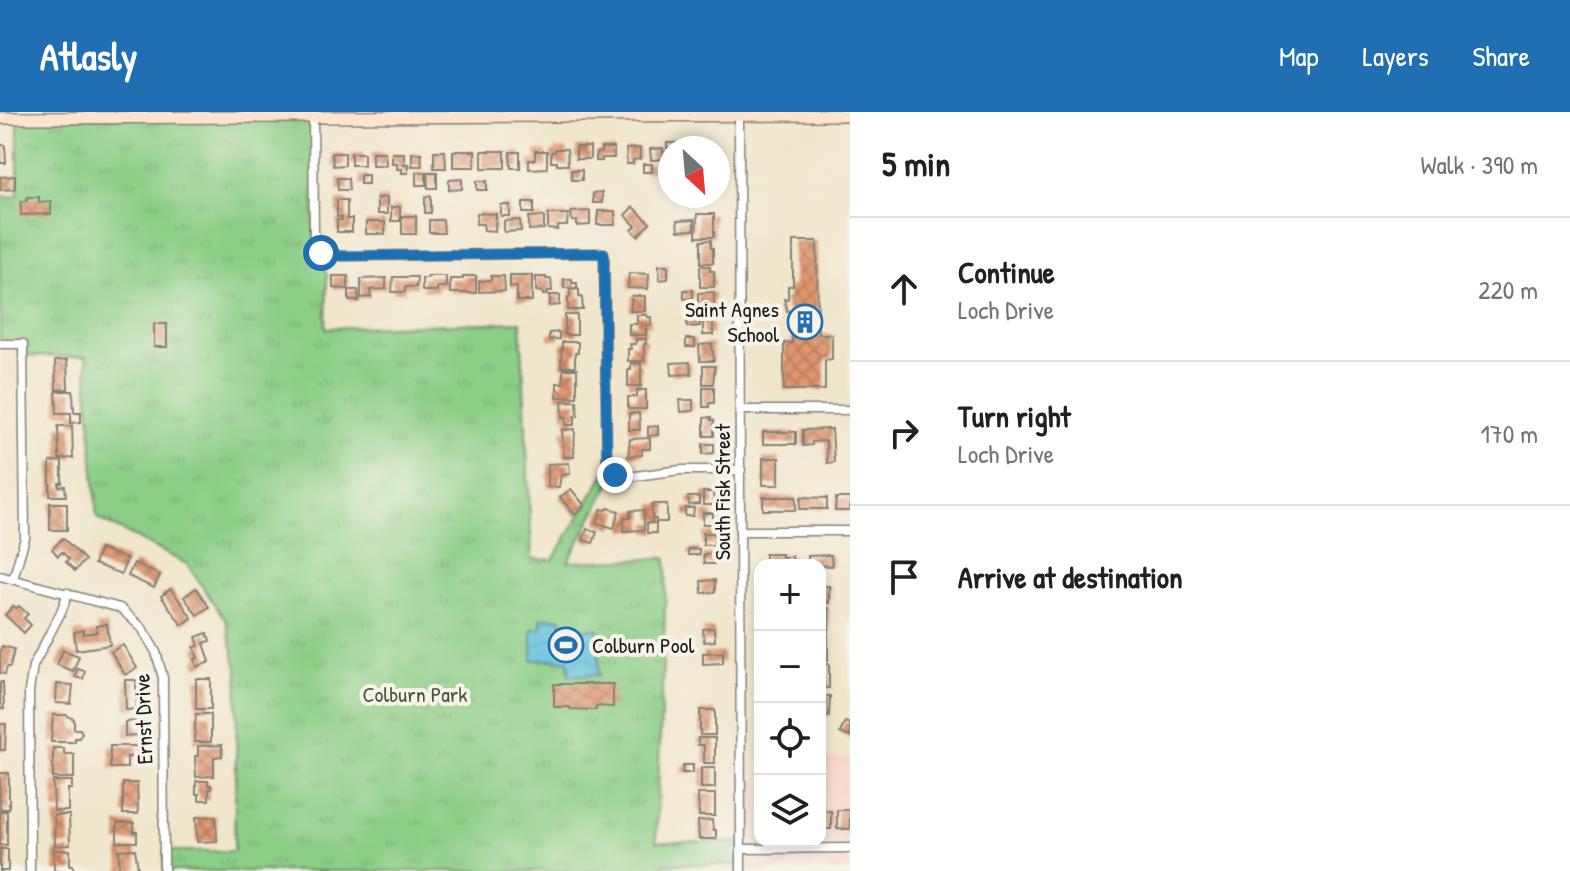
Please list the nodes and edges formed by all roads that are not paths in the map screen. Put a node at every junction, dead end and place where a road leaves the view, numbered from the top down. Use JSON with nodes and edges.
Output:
{"nodes":[{"id":1,"x":286,"y":114,"type":"edge"},
{"id":2,"x":739,"y":114,"type":"edge"},
{"id":3,"x":850,"y":115,"type":"edge"},
{"id":4,"x":313,"y":117,"type":"junction"},
{"id":5,"x":0,"y":118,"type":"edge"},
{"id":6,"x":0,"y":344,"type":"edge"},
{"id":7,"x":740,"y":410,"type":"junction"},
{"id":8,"x":850,"y":410,"type":"edge"},
{"id":9,"x":741,"y":470,"type":"junction"},
{"id":10,"x":740,"y":531,"type":"junction"},
{"id":11,"x":850,"y":531,"type":"edge"},
{"id":12,"x":0,"y":576,"type":"edge"},
{"id":13,"x":13,"y":579,"type":"junction"},
{"id":14,"x":68,"y":593,"type":"junction"},
{"id":15,"x":850,"y":848,"type":"edge"},
{"id":16,"x":741,"y":849,"type":"junction"},
{"id":17,"x":30,"y":871,"type":"edge"},
{"id":18,"x":164,"y":871,"type":"edge"},
{"id":19,"x":741,"y":871,"type":"edge"}],
"edges":[{"from":1,"to":4,"type":"street"},
{"from":1,"to":5,"type":"street"},
{"from":2,"to":3,"type":"street"},
{"from":2,"to":4,"type":"street"},
{"from":2,"to":7,"type":"street","name":"South Fisk Street"},
{"from":4,"to":9,"type":"street"},
{"from":6,"to":13,"type":"street"},
{"from":7,"to":8,"type":"street"},
{"from":7,"to":9,"type":"street","name":"South Fisk Street"},
{"from":9,"to":10,"type":"street","name":"South Fisk Street"},
{"from":10,"to":11,"type":"street"},
{"from":10,"to":16,"type":"street","name":"South Fisk Street"},
{"from":12,"to":13,"type":"street","name":"Ernst Drive"},
{"from":13,"to":14,"type":"street","name":"Ernst Drive"},
{"from":14,"to":17,"type":"street"},
{"from":14,"to":18,"type":"street","name":"Ernst Drive"},
{"from":15,"to":16,"type":"street"},
{"from":16,"to":19,"type":"street","name":"South Fisk Street"}]}
